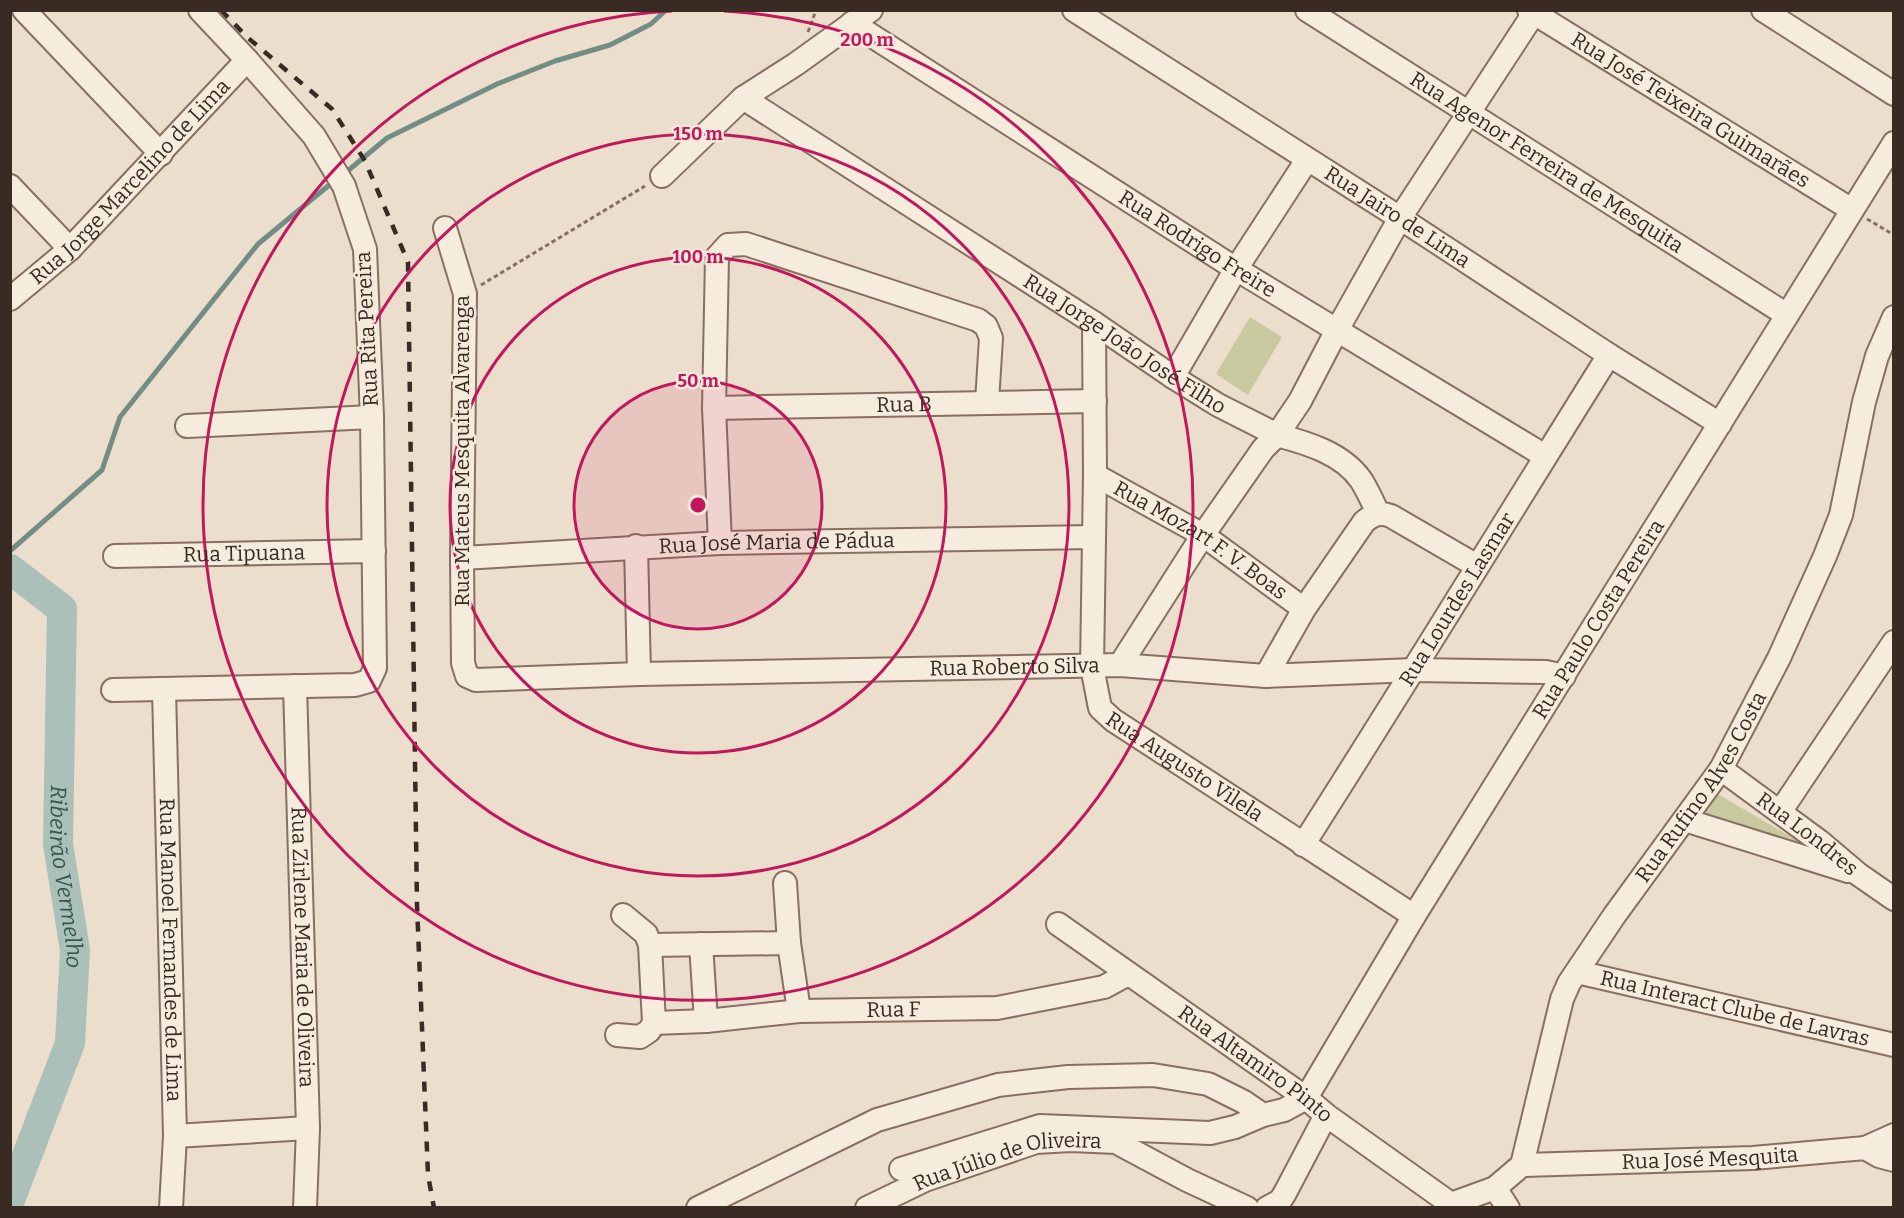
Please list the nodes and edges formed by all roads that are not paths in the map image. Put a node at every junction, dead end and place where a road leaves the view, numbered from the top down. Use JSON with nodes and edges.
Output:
{"nodes":[{"id":1,"x":24,"y":10,"type":"edge"},
{"id":2,"x":200,"y":10,"type":"edge"},
{"id":3,"x":1074,"y":10,"type":"edge"},
{"id":4,"x":1307,"y":10,"type":"edge"},
{"id":5,"x":1763,"y":10,"type":"edge"},
{"id":6,"x":1533,"y":12,"type":"edge"},
{"id":7,"x":862,"y":17,"type":"edge"},
{"id":8,"x":247,"y":60,"type":"junction"},
{"id":9,"x":1893,"y":94,"type":"edge"},
{"id":10,"x":742,"y":98,"type":"junction"},
{"id":11,"x":1468,"y":114,"type":"junction"},
{"id":12,"x":1893,"y":143,"type":"edge"},
{"id":13,"x":161,"y":154,"type":"junction"},
{"id":14,"x":1307,"y":160,"type":"junction"},
{"id":15,"x":662,"y":176,"type":"road end"},
{"id":16,"x":10,"y":186,"type":"edge"},
{"id":17,"x":1852,"y":210,"type":"junction"},
{"id":18,"x":1400,"y":218,"type":"junction"},
{"id":19,"x":445,"y":228,"type":"dead end"},
{"id":20,"x":70,"y":249,"type":"junction"},
{"id":21,"x":1236,"y":269,"type":"junction"},
{"id":22,"x":10,"y":299,"type":"edge"},
{"id":23,"x":1786,"y":315,"type":"junction"},
{"id":24,"x":1893,"y":317,"type":"edge"},
{"id":25,"x":1094,"y":323,"type":"junction"},
{"id":26,"x":1337,"y":330,"type":"junction"},
{"id":27,"x":1609,"y":355,"type":"junction"},
{"id":28,"x":1885,"y":362,"type":"edge"},
{"id":29,"x":1173,"y":377,"type":"junction"},
{"id":30,"x":1095,"y":401,"type":"junction"},
{"id":31,"x":987,"y":402,"type":"junction"},
{"id":32,"x":714,"y":408,"type":"junction"},
{"id":33,"x":372,"y":417,"type":"junction"},
{"id":34,"x":1720,"y":423,"type":"junction"},
{"id":35,"x":187,"y":426,"type":"dead end"},
{"id":36,"x":1276,"y":435,"type":"junction"},
{"id":37,"x":1545,"y":456,"type":"junction"},
{"id":38,"x":1095,"y":474,"type":"junction"},
{"id":39,"x":1378,"y":513,"type":"junction"},
{"id":40,"x":1203,"y":535,"type":"junction"},
{"id":41,"x":1093,"y":537,"type":"junction"},
{"id":42,"x":720,"y":543,"type":"junction"},
{"id":43,"x":636,"y":546,"type":"junction"},
{"id":44,"x":374,"y":551,"type":"junction"},
{"id":45,"x":115,"y":556,"type":"dead end"},
{"id":46,"x":462,"y":558,"type":"junction"},
{"id":47,"x":1477,"y":566,"type":"junction"},
{"id":48,"x":1304,"y":609,"type":"junction"},
{"id":49,"x":1893,"y":642,"type":"edge"},
{"id":50,"x":1120,"y":665,"type":"junction"},
{"id":51,"x":1092,"y":667,"type":"junction"},
{"id":52,"x":1414,"y":670,"type":"junction"},
{"id":53,"x":639,"y":674,"type":"junction"},
{"id":54,"x":467,"y":676,"type":"joint"},
{"id":55,"x":1266,"y":676,"type":"junction"},
{"id":56,"x":1564,"y":676,"type":"junction"},
{"id":57,"x":295,"y":686,"type":"junction"},
{"id":58,"x":114,"y":690,"type":"dead end"},
{"id":59,"x":164,"y":690,"type":"junction"},
{"id":60,"x":1721,"y":769,"type":"junction"},
{"id":61,"x":1780,"y":812,"type":"junction"},
{"id":62,"x":1685,"y":820,"type":"junction"},
{"id":63,"x":1303,"y":845,"type":"junction"},
{"id":64,"x":1858,"y":874,"type":"junction"},
{"id":65,"x":785,"y":883,"type":"dead end"},
{"id":66,"x":1893,"y":899,"type":"edge"},
{"id":67,"x":622,"y":915,"type":"dead end"},
{"id":68,"x":1414,"y":916,"type":"junction"},
{"id":69,"x":1058,"y":924,"type":"dead end"},
{"id":70,"x":789,"y":943,"type":"junction"},
{"id":71,"x":701,"y":944,"type":"junction"},
{"id":72,"x":650,"y":945,"type":"junction"},
{"id":73,"x":1576,"y":972,"type":"junction"},
{"id":74,"x":1128,"y":974,"type":"junction"},
{"id":75,"x":799,"y":1011,"type":"junction"},
{"id":76,"x":706,"y":1022,"type":"junction"},
{"id":77,"x":654,"y":1023,"type":"junction"},
{"id":78,"x":617,"y":1035,"type":"dead end"},
{"id":79,"x":1893,"y":1045,"type":"edge"},
{"id":80,"x":1306,"y":1098,"type":"junction"},
{"id":81,"x":1263,"y":1115,"type":"junction"},
{"id":82,"x":1326,"y":1115,"type":"junction"},
{"id":83,"x":308,"y":1128,"type":"junction"},
{"id":84,"x":1893,"y":1135,"type":"edge"},
{"id":85,"x":176,"y":1136,"type":"junction"},
{"id":86,"x":1865,"y":1148,"type":"junction"},
{"id":87,"x":1893,"y":1160,"type":"edge"},
{"id":88,"x":1522,"y":1165,"type":"junction"},
{"id":89,"x":901,"y":1169,"type":"dead end"},
{"id":90,"x":1495,"y":1188,"type":"junction"},
{"id":91,"x":1449,"y":1206,"type":"edge"},
{"id":92,"x":171,"y":1208,"type":"edge"},
{"id":93,"x":305,"y":1208,"type":"edge"},
{"id":94,"x":698,"y":1208,"type":"edge"},
{"id":95,"x":867,"y":1208,"type":"edge"},
{"id":96,"x":1247,"y":1208,"type":"edge"},
{"id":97,"x":1267,"y":1208,"type":"edge"},
{"id":98,"x":1508,"y":1208,"type":"edge"}],
"edges":[{"from":1,"to":13,"type":"street"},
{"from":2,"to":8,"type":"street","name":"Rua Rita Pereira"},
{"from":3,"to":14,"type":"street","name":"Rua Jairo de Lima"},
{"from":4,"to":11,"type":"street","name":"Rua Agenor Ferreira de Mesquita"},
{"from":5,"to":9,"type":"street"},
{"from":6,"to":11,"type":"street"},
{"from":6,"to":17,"type":"street","name":"Rua José Teixeira Guimarães"},
{"from":7,"to":10,"type":"street"},
{"from":7,"to":21,"type":"street","name":"Rua Rodrigo Freire"},
{"from":8,"to":13,"type":"street","name":"Rua Jorge Marcelino de Lima"},
{"from":8,"to":33,"type":"street","name":"Rua Rita Pereira"},
{"from":10,"to":15,"type":"street"},
{"from":10,"to":25,"type":"street","name":"Rua Jorge João José Filho"},
{"from":11,"to":18,"type":"street"},
{"from":11,"to":23,"type":"street","name":"Rua Agenor Ferreira de Mesquita"},
{"from":12,"to":17,"type":"street","name":"Rua Paulo Costa Pereira"},
{"from":13,"to":20,"type":"street","name":"Rua Jorge Marcelino de Lima"},
{"from":14,"to":18,"type":"street","name":"Rua Jairo de Lima"},
{"from":14,"to":21,"type":"street"},
{"from":16,"to":20,"type":"street"},
{"from":17,"to":23,"type":"street","name":"Rua Paulo Costa Pereira"},
{"from":18,"to":26,"type":"street"},
{"from":18,"to":27,"type":"street","name":"Rua Jairo de Lima"},
{"from":19,"to":46,"type":"street","name":"Rua Mateus Mesquita Alvarenga"},
{"from":20,"to":22,"type":"street","name":"Rua Jorge Marcelino de Lima"},
{"from":21,"to":26,"type":"street","name":"Rua Rodrigo Freire"},
{"from":21,"to":29,"type":"street"},
{"from":23,"to":34,"type":"street","name":"Rua Paulo Costa Pereira"},
{"from":24,"to":28,"type":"street","name":"Rua Rufino Alves Costa"},
{"from":25,"to":29,"type":"street","name":"Rua Jorge João José Filho"},
{"from":25,"to":30,"type":"street","name":"Rua Augusto Vilela"},
{"from":26,"to":36,"type":"street"},
{"from":26,"to":37,"type":"street","name":"Rua Rodrigo Freire"},
{"from":27,"to":34,"type":"street","name":"Rua Jairo de Lima"},
{"from":27,"to":37,"type":"street","name":"Rua Lourdes Lasmar"},
{"from":28,"to":60,"type":"street","name":"Rua Rufino Alves Costa"},
{"from":29,"to":36,"type":"street","name":"Rua Jorge João José Filho"},
{"from":30,"to":31,"type":"street","name":"Rua B"},
{"from":30,"to":38,"type":"street","name":"Rua Augusto Vilela"},
{"from":31,"to":32,"type":"street","name":"Rua B"},
{"from":31,"to":32,"type":"street"},
{"from":32,"to":42,"type":"street"},
{"from":33,"to":35,"type":"street"},
{"from":33,"to":44,"type":"street","name":"Rua Rita Pereira"},
{"from":34,"to":56,"type":"street","name":"Rua Paulo Costa Pereira"},
{"from":36,"to":39,"type":"street","name":"Rua Jorge João José Filho"},
{"from":36,"to":40,"type":"street"},
{"from":37,"to":47,"type":"street","name":"Rua Lourdes Lasmar"},
{"from":38,"to":40,"type":"street","name":"Rua Mozart F. V. Boas"},
{"from":38,"to":41,"type":"street","name":"Rua Augusto Vilela"},
{"from":39,"to":47,"type":"street"},
{"from":39,"to":48,"type":"street"},
{"from":40,"to":48,"type":"street","name":"Rua Mozart F. V. Boas"},
{"from":40,"to":50,"type":"street"},
{"from":41,"to":42,"type":"street","name":"Rua José Maria de Pádua"},
{"from":41,"to":51,"type":"street","name":"Rua Augusto Vilela"},
{"from":42,"to":43,"type":"street","name":"Rua José Maria de Pádua"},
{"from":43,"to":46,"type":"street","name":"Rua José Maria de Pádua"},
{"from":43,"to":53,"type":"street"},
{"from":44,"to":45,"type":"street","name":"Rua Tipuana"},
{"from":44,"to":57,"type":"street","name":"Rua Rita Pereira"},
{"from":46,"to":54,"type":"street","name":"Rua Mateus Mesquita Alvarenga"},
{"from":47,"to":52,"type":"street","name":"Rua Lourdes Lasmar"},
{"from":48,"to":55,"type":"street"},
{"from":49,"to":61,"type":"street"},
{"from":50,"to":51,"type":"street","name":"Rua Roberto Silva"},
{"from":50,"to":55,"type":"street","name":"Rua Roberto Silva"},
{"from":51,"to":53,"type":"street","name":"Rua Roberto Silva"},
{"from":51,"to":63,"type":"street","name":"Rua Augusto Vilela"},
{"from":52,"to":55,"type":"street","name":"Rua Roberto Silva"},
{"from":52,"to":56,"type":"street","name":"Rua Roberto Silva"},
{"from":52,"to":63,"type":"street","name":"Rua Lourdes Lasmar"},
{"from":53,"to":54,"type":"street","name":"Rua Roberto Silva"},
{"from":56,"to":68,"type":"street","name":"Rua Paulo Costa Pereira"},
{"from":57,"to":59,"type":"street"},
{"from":57,"to":83,"type":"street","name":"Rua Zirlene Maria de Oliveira"},
{"from":58,"to":59,"type":"street"},
{"from":59,"to":85,"type":"street","name":"Rua Manoel Fernandes de Lima"},
{"from":60,"to":61,"type":"street","name":"Rua Londres"},
{"from":60,"to":62,"type":"street","name":"Rua Rufino Alves Costa"},
{"from":61,"to":64,"type":"street","name":"Rua Londres"},
{"from":62,"to":64,"type":"street"},
{"from":62,"to":73,"type":"street","name":"Rua Rufino Alves Costa"},
{"from":63,"to":68,"type":"street","name":"Rua Augusto Vilela"},
{"from":64,"to":66,"type":"street","name":"Rua Londres"},
{"from":65,"to":70,"type":"street"},
{"from":67,"to":72,"type":"street"},
{"from":68,"to":80,"type":"street","name":"Rua Paulo Costa Pereira"},
{"from":69,"to":74,"type":"street","name":"Rua Altamiro Pinto"},
{"from":70,"to":71,"type":"street"},
{"from":70,"to":75,"type":"street"},
{"from":71,"to":72,"type":"street"},
{"from":71,"to":76,"type":"street"},
{"from":72,"to":77,"type":"street"},
{"from":73,"to":79,"type":"street","name":"Rua Interact Clube de Lavras"},
{"from":73,"to":88,"type":"street","name":"Rua Rufino Alves Costa"},
{"from":74,"to":75,"type":"street","name":"Rua F"},
{"from":74,"to":80,"type":"street","name":"Rua Altamiro Pinto"},
{"from":75,"to":76,"type":"street","name":"Rua F"},
{"from":76,"to":77,"type":"street","name":"Rua F"},
{"from":77,"to":78,"type":"street"},
{"from":80,"to":81,"type":"street"},
{"from":80,"to":82,"type":"street","name":"Rua Altamiro Pinto"},
{"from":81,"to":89,"type":"street"},
{"from":81,"to":94,"type":"street"},
{"from":82,"to":91,"type":"street","name":"Rua Altamiro Pinto"},
{"from":82,"to":97,"type":"street"},
{"from":83,"to":85,"type":"street"},
{"from":83,"to":93,"type":"street","name":"Rua Zirlene Maria de Oliveira"},
{"from":84,"to":86,"type":"street"},
{"from":85,"to":92,"type":"street","name":"Rua Manoel Fernandes de Lima"},
{"from":86,"to":87,"type":"street","name":"Rua José Mesquita"},
{"from":86,"to":88,"type":"street","name":"Rua José Mesquita"},
{"from":88,"to":90,"type":"street"},
{"from":90,"to":91,"type":"street"},
{"from":90,"to":98,"type":"street"},
{"from":95,"to":96,"type":"street","name":"Rua Júlio de Oliveira"}]}
